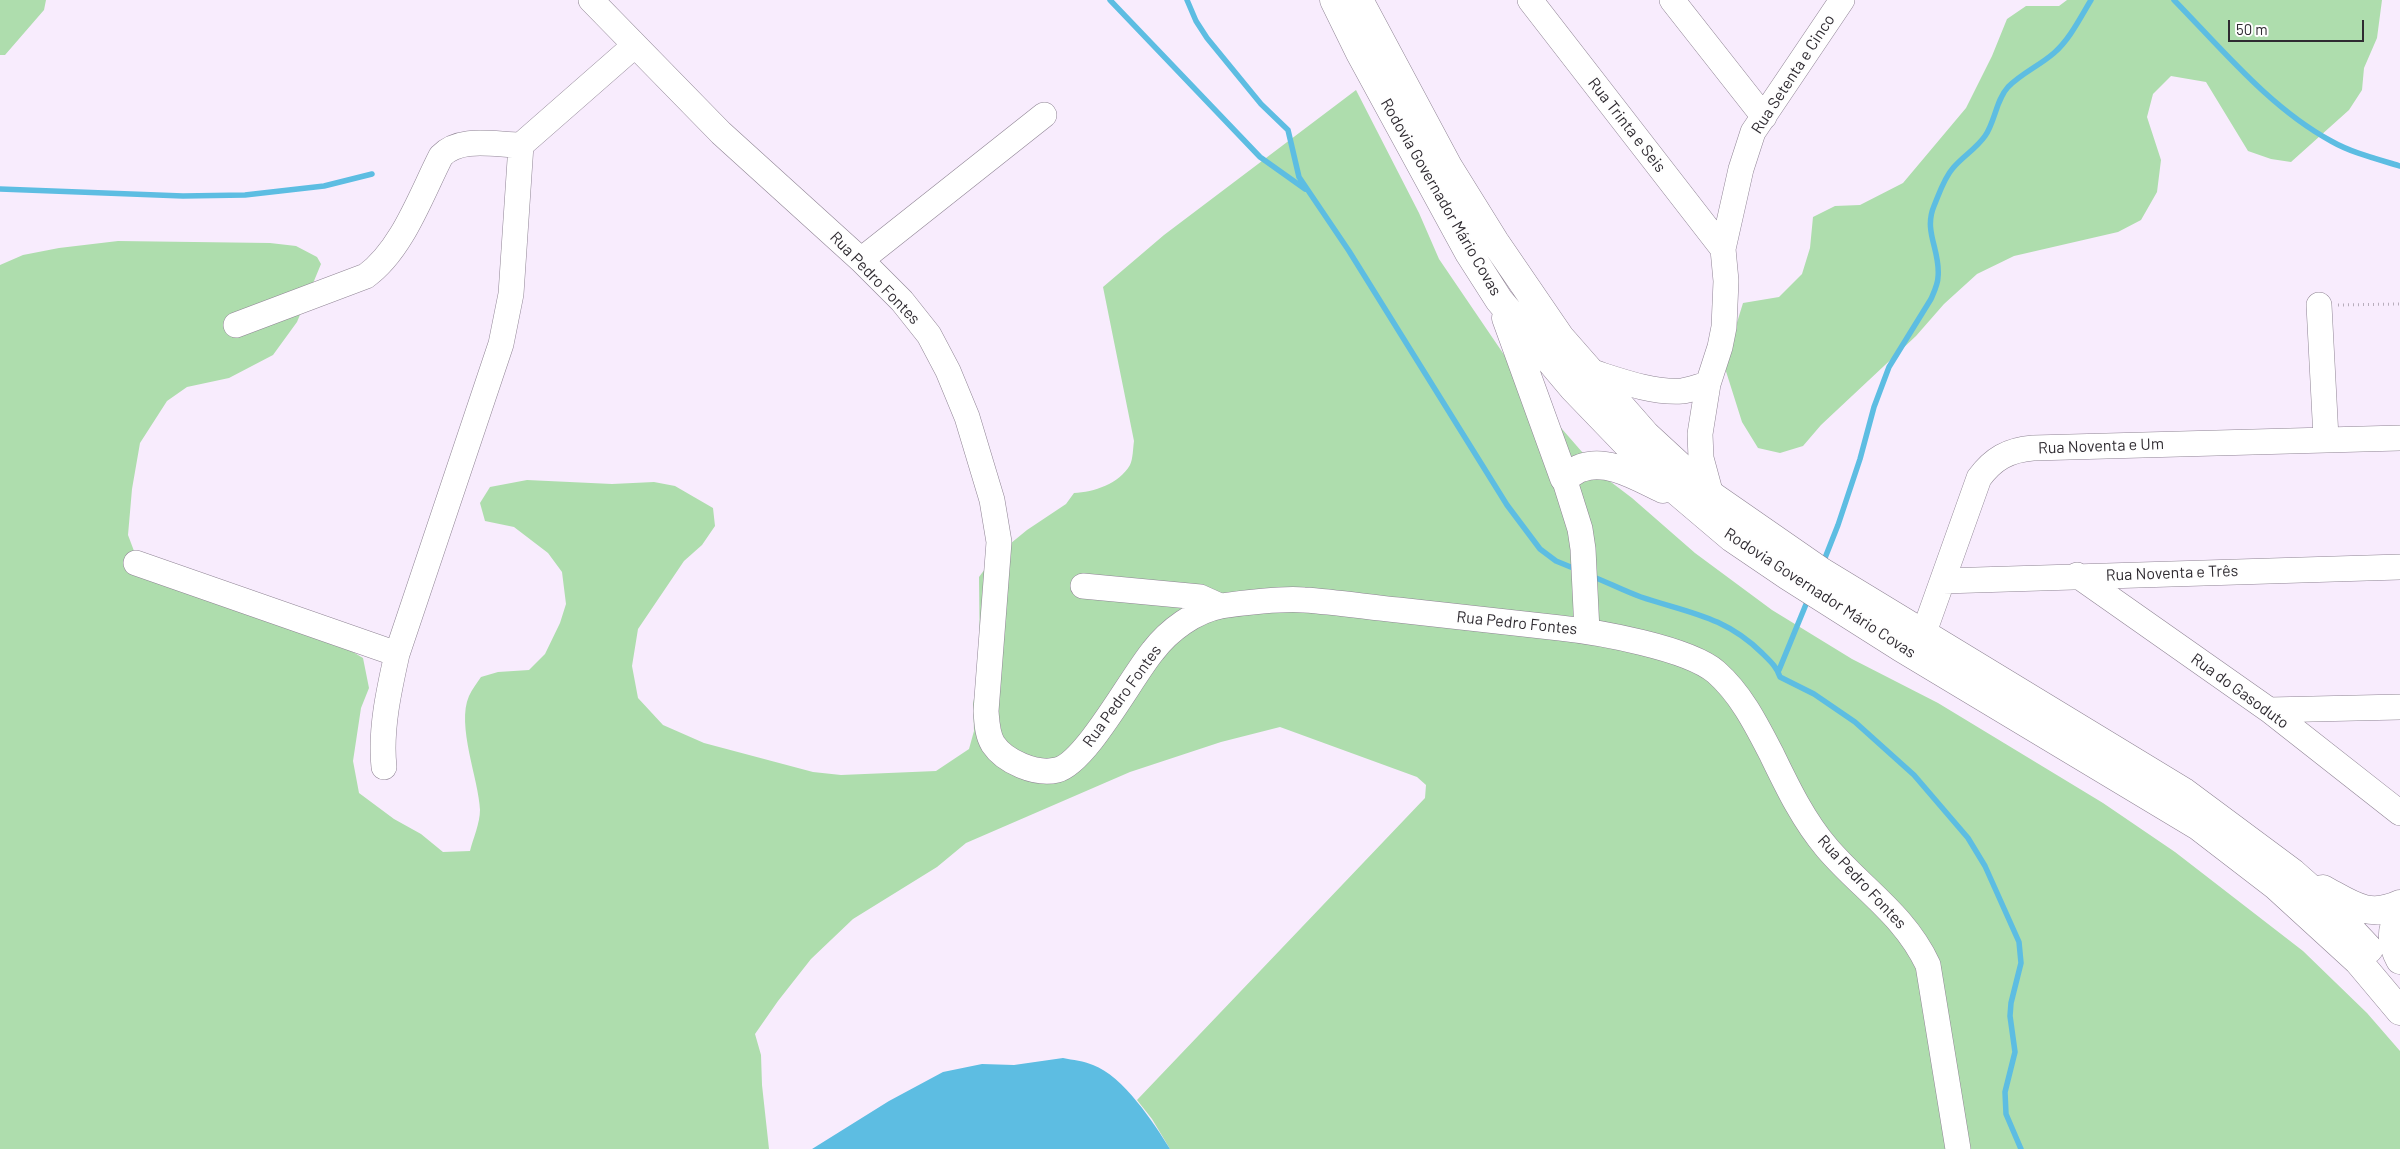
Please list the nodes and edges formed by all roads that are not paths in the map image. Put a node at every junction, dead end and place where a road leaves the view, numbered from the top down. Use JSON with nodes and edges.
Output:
{"nodes":[{"id":1,"x":591,"y":0,"type":"edge"},
{"id":2,"x":1334,"y":0,"type":"edge"},
{"id":3,"x":1360,"y":0,"type":"edge"},
{"id":4,"x":1530,"y":0,"type":"edge"},
{"id":5,"x":1672,"y":0,"type":"edge"},
{"id":6,"x":1839,"y":1,"type":"edge"},
{"id":7,"x":634,"y":46,"type":"junction"},
{"id":8,"x":1044,"y":115,"type":"dead end"},
{"id":9,"x":1764,"y":117,"type":"junction"},
{"id":10,"x":521,"y":145,"type":"junction"},
{"id":11,"x":1723,"y":249,"type":"junction"},
{"id":12,"x":861,"y":260,"type":"junction"},
{"id":13,"x":1499,"y":300,"type":"junction"},
{"id":14,"x":2319,"y":305,"type":"road end"},
{"id":15,"x":236,"y":325,"type":"dead end"},
{"id":16,"x":1589,"y":371,"type":"junction"},
{"id":17,"x":1708,"y":384,"type":"junction"},
{"id":18,"x":2326,"y":438,"type":"junction"},
{"id":19,"x":2400,"y":438,"type":"edge"},
{"id":20,"x":1564,"y":478,"type":"junction"},
{"id":21,"x":1711,"y":495,"type":"junction"},
{"id":22,"x":1684,"y":498,"type":"junction"},
{"id":23,"x":136,"y":563,"type":"dead end"},
{"id":24,"x":2400,"y":566,"type":"edge"},
{"id":25,"x":2077,"y":575,"type":"junction"},
{"id":26,"x":1943,"y":580,"type":"junction"},
{"id":27,"x":1083,"y":586,"type":"dead end"},
{"id":28,"x":1220,"y":606,"type":"junction"},
{"id":29,"x":1587,"y":631,"type":"junction"},
{"id":30,"x":1923,"y":635,"type":"junction"},
{"id":31,"x":398,"y":654,"type":"junction"},
{"id":32,"x":2400,"y":707,"type":"edge"},
{"id":33,"x":2268,"y":710,"type":"junction"},
{"id":34,"x":384,"y":767,"type":"dead end"},
{"id":35,"x":2400,"y":813,"type":"edge"},
{"id":36,"x":2293,"y":874,"type":"junction"},
{"id":37,"x":2400,"y":904,"type":"edge"},
{"id":38,"x":2400,"y":913,"type":"edge"},
{"id":39,"x":2400,"y":960,"type":"edge"},
{"id":40,"x":2400,"y":985,"type":"edge"},
{"id":41,"x":2400,"y":1011,"type":"edge"},
{"id":42,"x":1958,"y":1149,"type":"edge"}],
"edges":[{"from":1,"to":7,"type":"street","name":"Rua Pedro Fontes"},
{"from":2,"to":13,"type":"highway","name":"Rodovia Governador Mário Covas"},
{"from":3,"to":16,"type":"highway","name":"Rodovia Governador Mário Covas"},
{"from":4,"to":11,"type":"street","name":"Rua Trinta e Seis"},
{"from":5,"to":9,"type":"street"},
{"from":6,"to":9,"type":"street","name":"Rua Setenta e Cinco"},
{"from":7,"to":10,"type":"street"},
{"from":7,"to":12,"type":"street","name":"Rua Pedro Fontes"},
{"from":8,"to":12,"type":"street"},
{"from":9,"to":11,"type":"street","name":"Rua Setenta e Cinco"},
{"from":10,"to":15,"type":"street"},
{"from":10,"to":31,"type":"street"},
{"from":11,"to":17,"type":"street","name":"Rua Setenta e Cinco"},
{"from":12,"to":28,"type":"street","name":"Rua Pedro Fontes"},
{"from":13,"to":20,"type":"highway"},
{"from":13,"to":22,"type":"highway","name":"Rodovia Governador Mário Covas"},
{"from":14,"to":18,"type":"street"},
{"from":16,"to":17,"type":"street"},
{"from":16,"to":21,"type":"highway","name":"Rodovia Governador Mário Covas"},
{"from":17,"to":21,"type":"street","name":"Rua Setenta e Cinco"},
{"from":18,"to":19,"type":"street","name":"Rua Noventa e Um"},
{"from":18,"to":26,"type":"street","name":"Rua Noventa e Um"},
{"from":20,"to":22,"type":"highway"},
{"from":20,"to":29,"type":"street"},
{"from":21,"to":30,"type":"highway","name":"Rodovia Governador Mário Covas"},
{"from":22,"to":41,"type":"highway","name":"Rodovia Governador Mário Covas"},
{"from":23,"to":31,"type":"street"},
{"from":24,"to":25,"type":"street","name":"Rua Noventa e Três"},
{"from":25,"to":26,"type":"street","name":"Rua Noventa e Três"},
{"from":25,"to":33,"type":"street","name":"Rua do Gasoduto"},
{"from":26,"to":30,"type":"street","name":"Rua Noventa e Um"},
{"from":27,"to":28,"type":"street"},
{"from":28,"to":29,"type":"street","name":"Rua Pedro Fontes"},
{"from":29,"to":42,"type":"street","name":"Rua Pedro Fontes"},
{"from":30,"to":36,"type":"highway","name":"Rodovia Governador Mário Covas"},
{"from":31,"to":34,"type":"street"},
{"from":32,"to":33,"type":"street"},
{"from":33,"to":35,"type":"street","name":"Rua do Gasoduto"},
{"from":36,"to":37,"type":"highway"},
{"from":36,"to":40,"type":"highway","name":"Rodovia Governador Mário Covas"},
{"from":38,"to":39,"type":"highway"}]}
